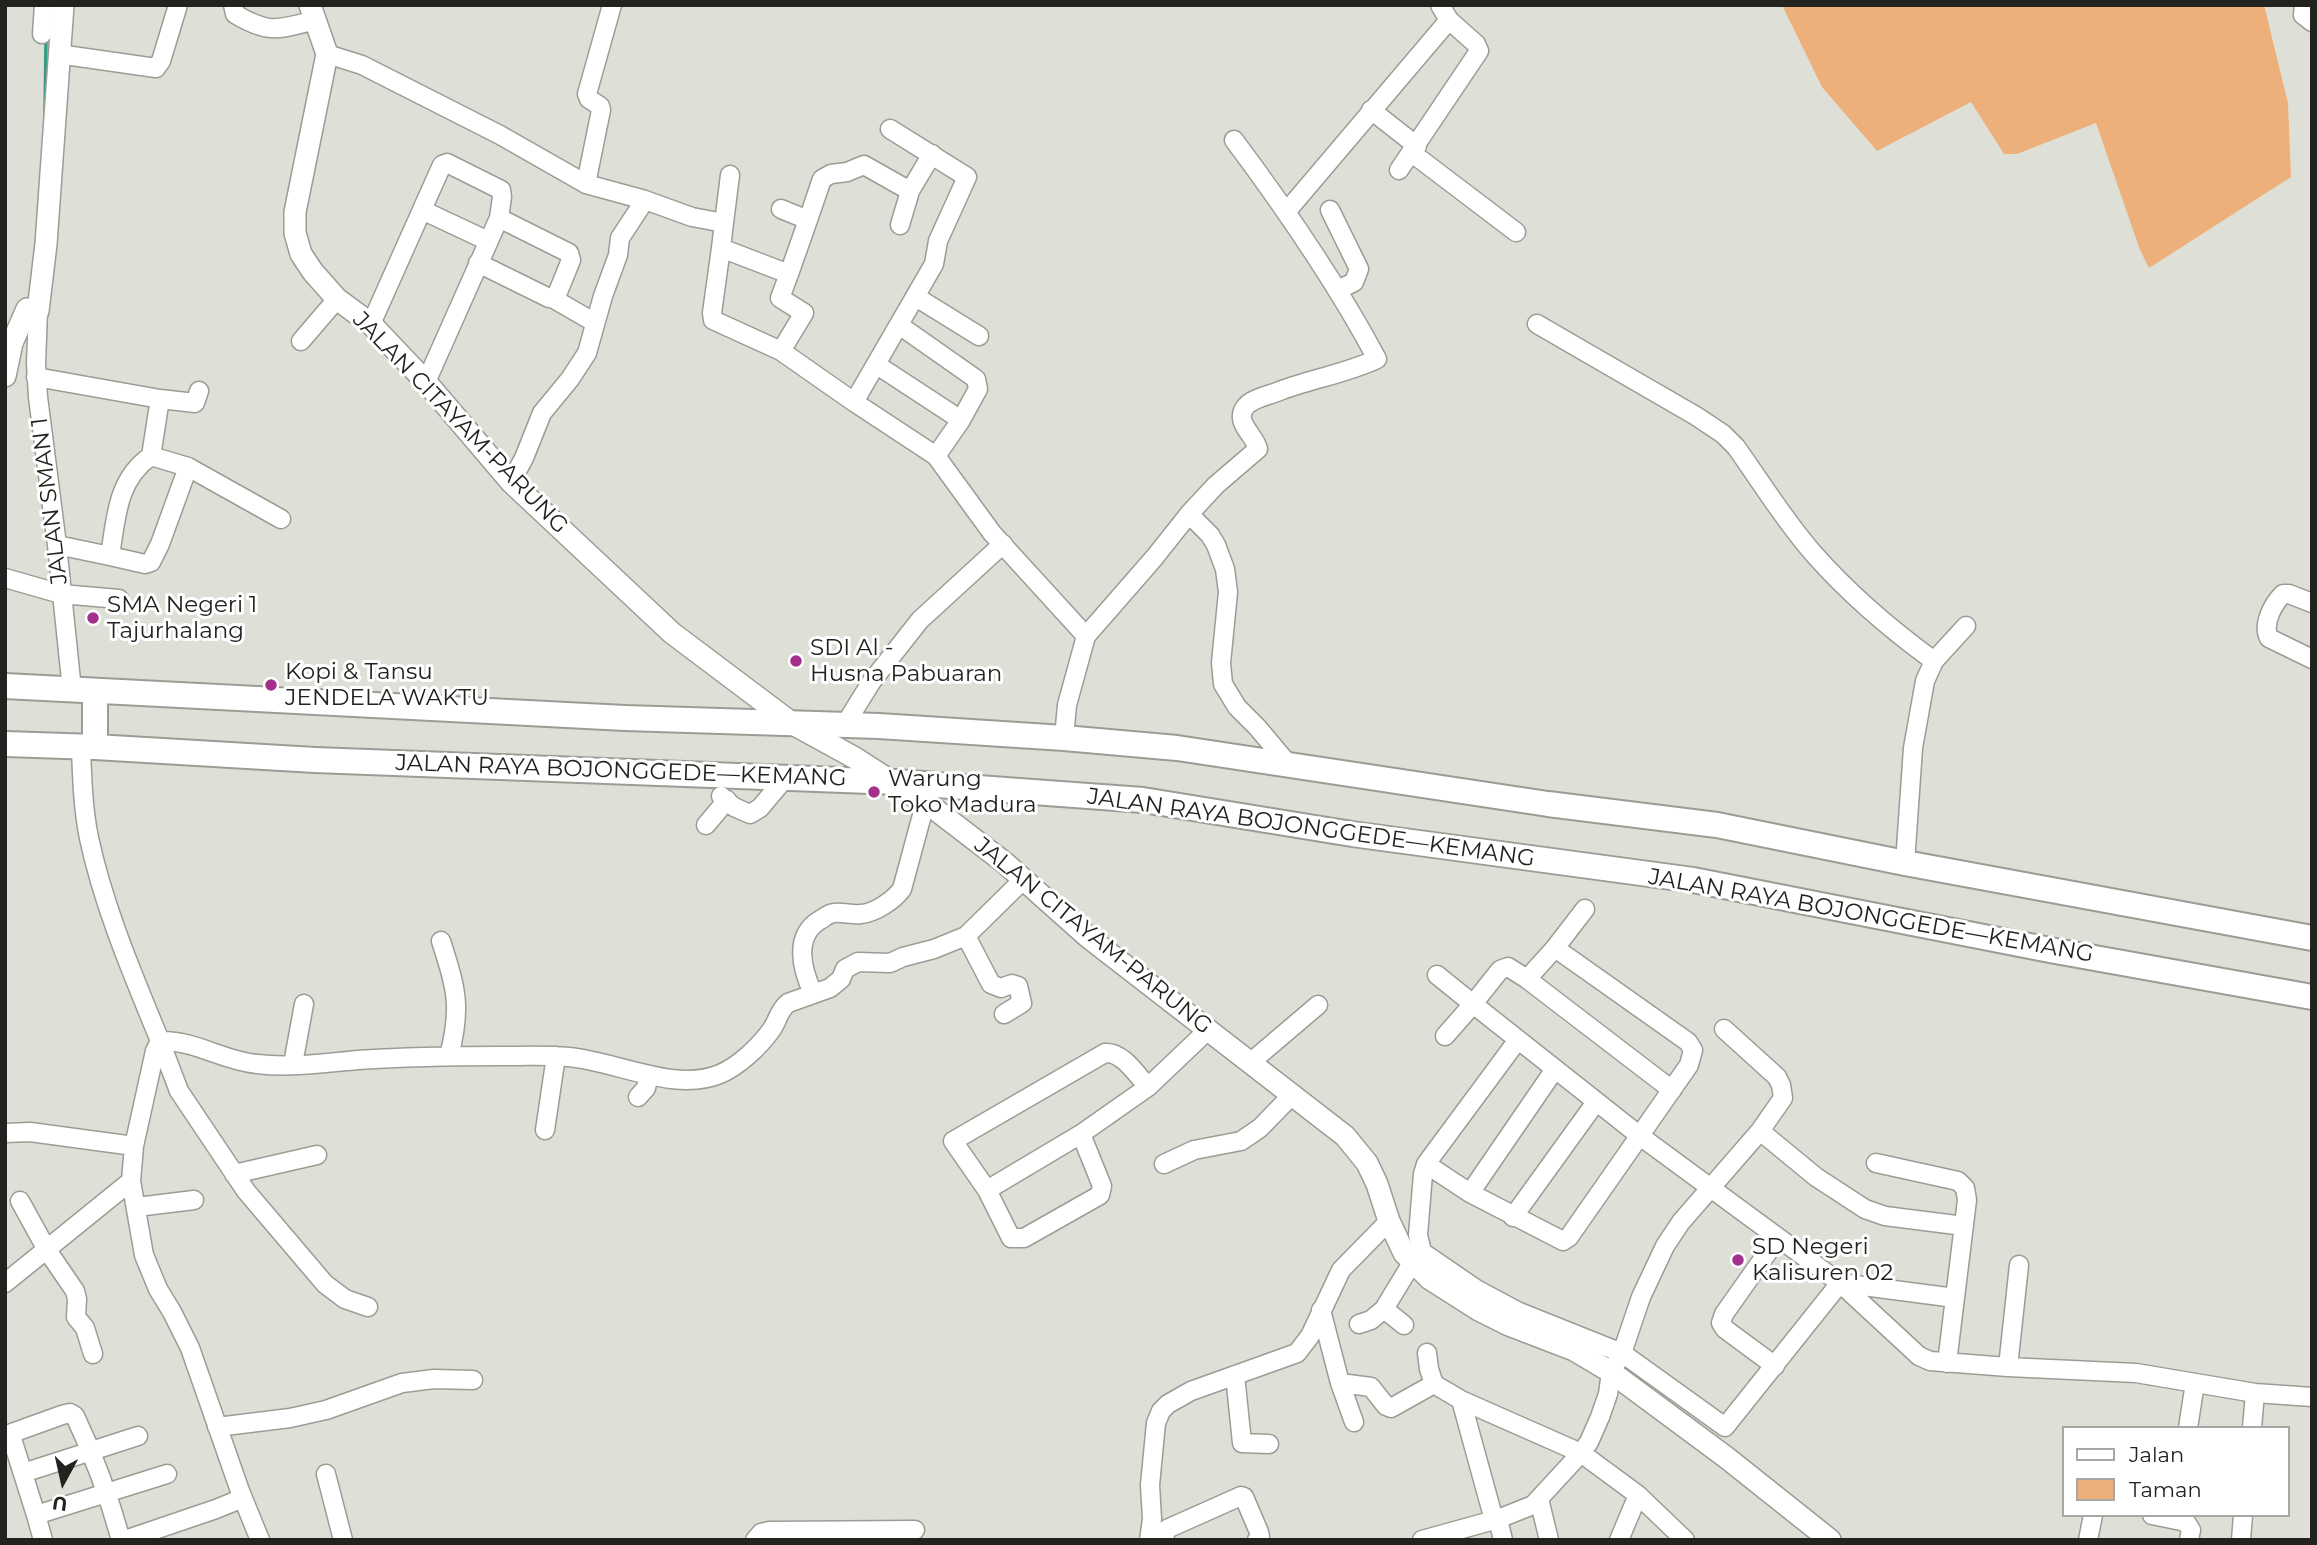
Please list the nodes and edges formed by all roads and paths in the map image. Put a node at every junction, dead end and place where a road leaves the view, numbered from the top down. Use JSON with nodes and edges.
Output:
{"nodes":[{"id":1,"x":44,"y":5,"type":"edge"},
{"id":2,"x":63,"y":5,"type":"edge"},
{"id":3,"x":178,"y":5,"type":"edge"},
{"id":4,"x":233,"y":5,"type":"edge"},
{"id":5,"x":612,"y":5,"type":"edge"},
{"id":6,"x":2304,"y":5,"type":"edge"},
{"id":7,"x":313,"y":13,"type":"edge"},
{"id":8,"x":1445,"y":13,"type":"edge"},
{"id":9,"x":2312,"y":22,"type":"edge"},
{"id":10,"x":42,"y":33,"type":"dead end"},
{"id":11,"x":58,"y":54,"type":"junction"},
{"id":12,"x":327,"y":54,"type":"junction"},
{"id":13,"x":1371,"y":110,"type":"junction"},
{"id":14,"x":890,"y":129,"type":"dead end"},
{"id":15,"x":1234,"y":140,"type":"dead end"},
{"id":16,"x":1414,"y":150,"type":"junction"},
{"id":17,"x":932,"y":154,"type":"junction"},
{"id":18,"x":1399,"y":170,"type":"dead end"},
{"id":19,"x":730,"y":175,"type":"dead end"},
{"id":20,"x":586,"y":184,"type":"junction"},
{"id":21,"x":910,"y":191,"type":"junction"},
{"id":22,"x":645,"y":200,"type":"junction"},
{"id":23,"x":780,"y":209,"type":"dead end"},
{"id":24,"x":1331,"y":210,"type":"dead end"},
{"id":25,"x":422,"y":211,"type":"junction"},
{"id":26,"x":1287,"y":211,"type":"junction"},
{"id":27,"x":499,"y":218,"type":"junction"},
{"id":28,"x":808,"y":220,"type":"junction"},
{"id":29,"x":724,"y":223,"type":"junction"},
{"id":30,"x":900,"y":225,"type":"dead end"},
{"id":31,"x":1516,"y":232,"type":"dead end"},
{"id":32,"x":488,"y":241,"type":"junction"},
{"id":33,"x":721,"y":248,"type":"junction"},
{"id":34,"x":478,"y":263,"type":"junction"},
{"id":35,"x":789,"y":274,"type":"junction"},
{"id":36,"x":1338,"y":290,"type":"junction"},
{"id":37,"x":916,"y":297,"type":"junction"},
{"id":38,"x":552,"y":298,"type":"junction"},
{"id":39,"x":337,"y":299,"type":"junction"},
{"id":40,"x":34,"y":310,"type":"junction"},
{"id":41,"x":592,"y":321,"type":"dead end"},
{"id":42,"x":371,"y":324,"type":"junction"},
{"id":43,"x":1537,"y":324,"type":"dead end"},
{"id":44,"x":899,"y":325,"type":"junction"},
{"id":45,"x":979,"y":335,"type":"dead end"},
{"id":46,"x":301,"y":341,"type":"dead end"},
{"id":47,"x":781,"y":351,"type":"junction"},
{"id":48,"x":877,"y":365,"type":"junction"},
{"id":49,"x":5,"y":374,"type":"edge"},
{"id":50,"x":36,"y":377,"type":"junction"},
{"id":51,"x":426,"y":382,"type":"junction"},
{"id":52,"x":199,"y":391,"type":"dead end"},
{"id":53,"x":160,"y":399,"type":"junction"},
{"id":54,"x":854,"y":402,"type":"junction"},
{"id":55,"x":961,"y":420,"type":"junction"},
{"id":56,"x":152,"y":456,"type":"junction"},
{"id":57,"x":936,"y":456,"type":"junction"},
{"id":58,"x":188,"y":467,"type":"junction"},
{"id":59,"x":511,"y":482,"type":"junction"},
{"id":60,"x":1189,"y":514,"type":"junction"},
{"id":61,"x":281,"y":519,"type":"dead end"},
{"id":62,"x":1003,"y":544,"type":"junction"},
{"id":63,"x":57,"y":545,"type":"junction"},
{"id":64,"x":110,"y":556,"type":"junction"},
{"id":65,"x":5,"y":578,"type":"edge"},
{"id":66,"x":61,"y":594,"type":"junction"},
{"id":67,"x":119,"y":599,"type":"dead end"},
{"id":68,"x":2312,"y":603,"type":"edge"},
{"id":69,"x":1966,"y":626,"type":"dead end"},
{"id":70,"x":1086,"y":635,"type":"junction"},
{"id":71,"x":2312,"y":659,"type":"edge"},
{"id":72,"x":1934,"y":660,"type":"junction"},
{"id":73,"x":5,"y":686,"type":"edge"},
{"id":74,"x":84,"y":691,"type":"junction"},
{"id":75,"x":793,"y":724,"type":"junction"},
{"id":76,"x":844,"y":726,"type":"junction"},
{"id":77,"x":1064,"y":738,"type":"junction"},
{"id":78,"x":5,"y":744,"type":"edge"},
{"id":79,"x":88,"y":747,"type":"junction"},
{"id":80,"x":1289,"y":765,"type":"junction"},
{"id":81,"x":786,"y":777,"type":"junction"},
{"id":82,"x":896,"y":782,"type":"junction"},
{"id":83,"x":925,"y":804,"type":"junction"},
{"id":84,"x":706,"y":825,"type":"dead end"},
{"id":85,"x":1905,"y":863,"type":"junction"},
{"id":86,"x":1024,"y":879,"type":"junction"},
{"id":87,"x":1585,"y":909,"type":"dead end"},
{"id":88,"x":966,"y":936,"type":"junction"},
{"id":89,"x":2312,"y":937,"type":"edge"},
{"id":90,"x":441,"y":941,"type":"dead end"},
{"id":91,"x":1555,"y":948,"type":"junction"},
{"id":92,"x":1437,"y":975,"type":"dead end"},
{"id":93,"x":1527,"y":979,"type":"junction"},
{"id":94,"x":813,"y":993,"type":"junction"},
{"id":95,"x":2312,"y":997,"type":"edge"},
{"id":96,"x":304,"y":1004,"type":"dead end"},
{"id":97,"x":1473,"y":1004,"type":"junction"},
{"id":98,"x":1318,"y":1005,"type":"dead end"},
{"id":99,"x":1004,"y":1014,"type":"dead end"},
{"id":100,"x":1724,"y":1029,"type":"dead end"},
{"id":101,"x":1209,"y":1030,"type":"junction"},
{"id":102,"x":1445,"y":1036,"type":"dead end"},
{"id":103,"x":160,"y":1041,"type":"junction"},
{"id":104,"x":1517,"y":1041,"type":"junction"},
{"id":105,"x":449,"y":1056,"type":"junction"},
{"id":106,"x":556,"y":1056,"type":"junction"},
{"id":107,"x":1251,"y":1062,"type":"junction"},
{"id":108,"x":293,"y":1063,"type":"junction"},
{"id":109,"x":1555,"y":1069,"type":"junction"},
{"id":110,"x":649,"y":1075,"type":"junction"},
{"id":111,"x":1148,"y":1087,"type":"junction"},
{"id":112,"x":1672,"y":1090,"type":"junction"},
{"id":113,"x":1293,"y":1094,"type":"junction"},
{"id":114,"x":638,"y":1097,"type":"dead end"},
{"id":115,"x":1595,"y":1102,"type":"junction"},
{"id":116,"x":545,"y":1130,"type":"dead end"},
{"id":117,"x":1760,"y":1131,"type":"junction"},
{"id":118,"x":5,"y":1133,"type":"edge"},
{"id":119,"x":1081,"y":1134,"type":"junction"},
{"id":120,"x":1640,"y":1136,"type":"junction"},
{"id":121,"x":134,"y":1146,"type":"junction"},
{"id":122,"x":317,"y":1155,"type":"dead end"},
{"id":123,"x":1876,"y":1163,"type":"dead end"},
{"id":124,"x":1164,"y":1164,"type":"dead end"},
{"id":125,"x":1426,"y":1164,"type":"junction"},
{"id":126,"x":234,"y":1174,"type":"junction"},
{"id":127,"x":131,"y":1181,"type":"junction"},
{"id":128,"x":987,"y":1190,"type":"junction"},
{"id":129,"x":1710,"y":1190,"type":"junction"},
{"id":130,"x":1470,"y":1193,"type":"junction"},
{"id":131,"x":194,"y":1200,"type":"dead end"},
{"id":132,"x":20,"y":1201,"type":"dead end"},
{"id":133,"x":137,"y":1207,"type":"junction"},
{"id":134,"x":1513,"y":1217,"type":"junction"},
{"id":135,"x":1388,"y":1220,"type":"junction"},
{"id":136,"x":1964,"y":1226,"type":"junction"},
{"id":137,"x":1777,"y":1239,"type":"junction"},
{"id":138,"x":47,"y":1250,"type":"junction"},
{"id":139,"x":1412,"y":1263,"type":"junction"},
{"id":140,"x":2019,"y":1265,"type":"dead end"},
{"id":141,"x":5,"y":1283,"type":"edge"},
{"id":142,"x":1840,"y":1283,"type":"junction"},
{"id":143,"x":1955,"y":1298,"type":"junction"},
{"id":144,"x":369,"y":1307,"type":"dead end"},
{"id":145,"x":1384,"y":1309,"type":"junction"},
{"id":146,"x":1321,"y":1310,"type":"junction"},
{"id":147,"x":1359,"y":1324,"type":"dead end"},
{"id":148,"x":1404,"y":1325,"type":"dead end"},
{"id":149,"x":1427,"y":1353,"type":"dead end"},
{"id":150,"x":1622,"y":1353,"type":"junction"},
{"id":151,"x":93,"y":1354,"type":"dead end"},
{"id":152,"x":1947,"y":1363,"type":"junction"},
{"id":153,"x":1775,"y":1366,"type":"junction"},
{"id":154,"x":2008,"y":1367,"type":"junction"},
{"id":155,"x":1611,"y":1372,"type":"junction"},
{"id":156,"x":1235,"y":1375,"type":"junction"},
{"id":157,"x":473,"y":1380,"type":"dead end"},
{"id":158,"x":1340,"y":1383,"type":"junction"},
{"id":159,"x":2195,"y":1383,"type":"junction"},
{"id":160,"x":1434,"y":1384,"type":"junction"},
{"id":161,"x":2255,"y":1393,"type":"junction"},
{"id":162,"x":2312,"y":1397,"type":"edge"},
{"id":163,"x":1461,"y":1400,"type":"junction"},
{"id":164,"x":1354,"y":1422,"type":"dead end"},
{"id":165,"x":2188,"y":1426,"type":"edge"},
{"id":166,"x":2252,"y":1426,"type":"edge"},
{"id":167,"x":217,"y":1427,"type":"junction"},
{"id":168,"x":138,"y":1436,"type":"dead end"},
{"id":169,"x":1269,"y":1444,"type":"dead end"},
{"id":170,"x":92,"y":1451,"type":"junction"},
{"id":171,"x":1581,"y":1453,"type":"junction"},
{"id":172,"x":23,"y":1473,"type":"junction"},
{"id":173,"x":167,"y":1474,"type":"dead end"},
{"id":174,"x":326,"y":1475,"type":"dead end"},
{"id":175,"x":108,"y":1493,"type":"junction"},
{"id":176,"x":241,"y":1494,"type":"junction"},
{"id":177,"x":1638,"y":1495,"type":"junction"},
{"id":178,"x":1539,"y":1500,"type":"junction"},
{"id":179,"x":36,"y":1515,"type":"junction"},
{"id":180,"x":2093,"y":1517,"type":"edge"},
{"id":181,"x":2162,"y":1517,"type":"edge"},
{"id":182,"x":2243,"y":1517,"type":"edge"},
{"id":183,"x":1496,"y":1519,"type":"junction"},
{"id":184,"x":915,"y":1530,"type":"dead end"},
{"id":185,"x":1825,"y":1538,"type":"edge"},
{"id":186,"x":1425,"y":1539,"type":"edge"},
{"id":187,"x":43,"y":1540,"type":"edge"},
{"id":188,"x":123,"y":1540,"type":"edge"},
{"id":189,"x":260,"y":1540,"type":"edge"},
{"id":190,"x":343,"y":1540,"type":"edge"},
{"id":191,"x":755,"y":1540,"type":"edge"},
{"id":192,"x":1149,"y":1540,"type":"edge"},
{"id":193,"x":1163,"y":1540,"type":"edge"},
{"id":194,"x":1257,"y":1540,"type":"edge"},
{"id":195,"x":1503,"y":1540,"type":"edge"},
{"id":196,"x":1549,"y":1540,"type":"edge"},
{"id":197,"x":1619,"y":1540,"type":"edge"},
{"id":198,"x":1685,"y":1540,"type":"edge"},
{"id":199,"x":2088,"y":1540,"type":"edge"},
{"id":200,"x":2189,"y":1540,"type":"edge"},
{"id":201,"x":2241,"y":1540,"type":"edge"}],
"edges":[{"from":1,"to":10,"type":"street"},
{"from":2,"to":11,"type":"main road"},
{"from":3,"to":11,"type":"street"},
{"from":4,"to":7,"type":"street"},
{"from":5,"to":20,"type":"street"},
{"from":6,"to":9,"type":"street"},
{"from":7,"to":12,"type":"main road","name":"JALAN CITAYAM-PARUNG"},
{"from":8,"to":13,"type":"street"},
{"from":8,"to":16,"type":"street"},
{"from":11,"to":40,"type":"main road"},
{"from":12,"to":20,"type":"street"},
{"from":12,"to":39,"type":"main road","name":"JALAN CITAYAM-PARUNG"},
{"from":13,"to":16,"type":"street"},
{"from":13,"to":26,"type":"street"},
{"from":14,"to":17,"type":"street"},
{"from":15,"to":26,"type":"street"},
{"from":16,"to":18,"type":"street"},
{"from":16,"to":31,"type":"street"},
{"from":17,"to":21,"type":"street"},
{"from":17,"to":37,"type":"street"},
{"from":19,"to":29,"type":"street"},
{"from":20,"to":22,"type":"street"},
{"from":21,"to":28,"type":"street"},
{"from":21,"to":30,"type":"street"},
{"from":22,"to":29,"type":"street"},
{"from":22,"to":59,"type":"street"},
{"from":23,"to":28,"type":"street"},
{"from":24,"to":36,"type":"street"},
{"from":25,"to":27,"type":"street"},
{"from":25,"to":32,"type":"street"},
{"from":25,"to":42,"type":"street"},
{"from":26,"to":36,"type":"street"},
{"from":27,"to":32,"type":"street"},
{"from":27,"to":38,"type":"street"},
{"from":28,"to":35,"type":"street"},
{"from":29,"to":33,"type":"street"},
{"from":32,"to":34,"type":"street"},
{"from":33,"to":35,"type":"street"},
{"from":33,"to":47,"type":"street"},
{"from":34,"to":38,"type":"street"},
{"from":34,"to":51,"type":"street"},
{"from":35,"to":47,"type":"street"},
{"from":36,"to":60,"type":"street"},
{"from":37,"to":44,"type":"street"},
{"from":37,"to":45,"type":"street"},
{"from":38,"to":41,"type":"street"},
{"from":39,"to":42,"type":"main road","name":"JALAN CITAYAM-PARUNG"},
{"from":39,"to":46,"type":"street"},
{"from":40,"to":49,"type":"main road"},
{"from":40,"to":50,"type":"street","name":"JALAN SMAN 1"},
{"from":42,"to":51,"type":"main road","name":"JALAN CITAYAM-PARUNG"},
{"from":43,"to":72,"type":"street"},
{"from":44,"to":48,"type":"street"},
{"from":44,"to":55,"type":"street"},
{"from":47,"to":54,"type":"street"},
{"from":48,"to":54,"type":"street"},
{"from":48,"to":55,"type":"street"},
{"from":50,"to":53,"type":"street"},
{"from":50,"to":63,"type":"street","name":"JALAN SMAN 1"},
{"from":51,"to":59,"type":"main road","name":"JALAN CITAYAM-PARUNG"},
{"from":52,"to":53,"type":"street"},
{"from":53,"to":56,"type":"street"},
{"from":54,"to":57,"type":"street"},
{"from":55,"to":57,"type":"street"},
{"from":56,"to":58,"type":"street"},
{"from":56,"to":64,"type":"street"},
{"from":57,"to":62,"type":"street"},
{"from":58,"to":61,"type":"street"},
{"from":58,"to":64,"type":"street"},
{"from":59,"to":75,"type":"main road","name":"JALAN CITAYAM-PARUNG"},
{"from":60,"to":70,"type":"street"},
{"from":60,"to":80,"type":"street"},
{"from":62,"to":70,"type":"street"},
{"from":62,"to":76,"type":"street"},
{"from":63,"to":64,"type":"street"},
{"from":63,"to":66,"type":"street","name":"JALAN SMAN 1"},
{"from":65,"to":66,"type":"street"},
{"from":66,"to":67,"type":"street"},
{"from":66,"to":74,"type":"street","name":"JALAN SMAN 1"},
{"from":68,"to":71,"type":"street"},
{"from":69,"to":72,"type":"street"},
{"from":70,"to":77,"type":"street"},
{"from":72,"to":85,"type":"street"},
{"from":73,"to":74,"type":"highway"},
{"from":74,"to":75,"type":"highway"},
{"from":74,"to":79,"type":"highway"},
{"from":75,"to":76,"type":"highway"},
{"from":75,"to":82,"type":"main road","name":"JALAN CITAYAM-PARUNG"},
{"from":76,"to":77,"type":"highway"},
{"from":77,"to":80,"type":"highway"},
{"from":78,"to":79,"type":"highway","name":"JALAN RAYA BOJONGGEDE—KEMANG"},
{"from":79,"to":81,"type":"highway","name":"JALAN RAYA BOJONGGEDE—KEMANG"},
{"from":79,"to":103,"type":"street"},
{"from":80,"to":85,"type":"highway"},
{"from":81,"to":82,"type":"highway","name":"JALAN RAYA BOJONGGEDE—KEMANG"},
{"from":81,"to":84,"type":"street"},
{"from":82,"to":83,"type":"main road","name":"JALAN CITAYAM-PARUNG"},
{"from":82,"to":95,"type":"highway","name":"JALAN RAYA BOJONGGEDE—KEMANG"},
{"from":83,"to":86,"type":"main road","name":"JALAN CITAYAM-PARUNG"},
{"from":83,"to":94,"type":"street"},
{"from":85,"to":89,"type":"highway"},
{"from":86,"to":88,"type":"street"},
{"from":86,"to":101,"type":"main road","name":"JALAN CITAYAM-PARUNG"},
{"from":87,"to":91,"type":"street"},
{"from":88,"to":94,"type":"street"},
{"from":88,"to":99,"type":"street"},
{"from":90,"to":105,"type":"street"},
{"from":91,"to":93,"type":"street"},
{"from":91,"to":112,"type":"street"},
{"from":92,"to":97,"type":"street"},
{"from":93,"to":97,"type":"street"},
{"from":93,"to":112,"type":"street"},
{"from":94,"to":110,"type":"street"},
{"from":96,"to":108,"type":"street"},
{"from":97,"to":102,"type":"street"},
{"from":97,"to":104,"type":"street"},
{"from":98,"to":107,"type":"street"},
{"from":100,"to":117,"type":"street"},
{"from":101,"to":107,"type":"main road","name":"JALAN CITAYAM-PARUNG"},
{"from":101,"to":111,"type":"street"},
{"from":103,"to":108,"type":"street"},
{"from":103,"to":121,"type":"street"},
{"from":103,"to":126,"type":"street"},
{"from":104,"to":109,"type":"street"},
{"from":104,"to":125,"type":"street"},
{"from":105,"to":106,"type":"street"},
{"from":105,"to":108,"type":"street"},
{"from":106,"to":110,"type":"street"},
{"from":106,"to":116,"type":"street"},
{"from":107,"to":113,"type":"main road","name":"JALAN CITAYAM-PARUNG"},
{"from":109,"to":115,"type":"street"},
{"from":109,"to":130,"type":"street"},
{"from":110,"to":114,"type":"street"},
{"from":111,"to":119,"type":"street"},
{"from":111,"to":128,"type":"street"},
{"from":112,"to":120,"type":"street"},
{"from":113,"to":124,"type":"street"},
{"from":113,"to":135,"type":"main road","name":"JALAN CITAYAM-PARUNG"},
{"from":115,"to":120,"type":"street"},
{"from":115,"to":134,"type":"street"},
{"from":117,"to":129,"type":"street"},
{"from":117,"to":136,"type":"street"},
{"from":118,"to":121,"type":"street"},
{"from":119,"to":128,"type":"street"},
{"from":119,"to":128,"type":"street"},
{"from":120,"to":129,"type":"street"},
{"from":120,"to":134,"type":"street"},
{"from":121,"to":127,"type":"street"},
{"from":122,"to":126,"type":"street"},
{"from":123,"to":136,"type":"street"},
{"from":125,"to":130,"type":"street"},
{"from":125,"to":150,"type":"street"},
{"from":126,"to":144,"type":"street"},
{"from":127,"to":133,"type":"street"},
{"from":127,"to":138,"type":"street"},
{"from":129,"to":137,"type":"street"},
{"from":129,"to":150,"type":"street"},
{"from":130,"to":134,"type":"street"},
{"from":131,"to":133,"type":"street"},
{"from":132,"to":138,"type":"street"},
{"from":133,"to":167,"type":"street"},
{"from":135,"to":139,"type":"main road","name":"JALAN CITAYAM-PARUNG"},
{"from":135,"to":146,"type":"street"},
{"from":136,"to":143,"type":"street"},
{"from":137,"to":142,"type":"street"},
{"from":137,"to":153,"type":"street"},
{"from":138,"to":141,"type":"street"},
{"from":138,"to":151,"type":"street"},
{"from":139,"to":145,"type":"street"},
{"from":139,"to":155,"type":"main road","name":"JALAN CITAYAM-PARUNG"},
{"from":140,"to":154,"type":"street"},
{"from":142,"to":143,"type":"street"},
{"from":142,"to":152,"type":"street"},
{"from":142,"to":153,"type":"street"},
{"from":143,"to":152,"type":"street"},
{"from":145,"to":147,"type":"street"},
{"from":145,"to":148,"type":"street"},
{"from":146,"to":156,"type":"street"},
{"from":146,"to":158,"type":"street"},
{"from":149,"to":160,"type":"street"},
{"from":150,"to":153,"type":"street"},
{"from":150,"to":155,"type":"street"},
{"from":152,"to":154,"type":"street"},
{"from":154,"to":159,"type":"street"},
{"from":155,"to":171,"type":"street"},
{"from":155,"to":185,"type":"main road","name":"JALAN CITAYAM-PARUNG"},
{"from":156,"to":169,"type":"street"},
{"from":156,"to":192,"type":"street"},
{"from":157,"to":167,"type":"street"},
{"from":158,"to":160,"type":"street"},
{"from":158,"to":164,"type":"street"},
{"from":159,"to":161,"type":"street"},
{"from":159,"to":165,"type":"street"},
{"from":160,"to":163,"type":"street"},
{"from":161,"to":162,"type":"street"},
{"from":161,"to":166,"type":"street"},
{"from":163,"to":171,"type":"street"},
{"from":163,"to":183,"type":"street"},
{"from":167,"to":176,"type":"street"},
{"from":168,"to":170,"type":"street"},
{"from":170,"to":172,"type":"street"},
{"from":170,"to":172,"type":"street"},
{"from":170,"to":175,"type":"street"},
{"from":171,"to":177,"type":"street"},
{"from":171,"to":178,"type":"street"},
{"from":172,"to":179,"type":"street"},
{"from":173,"to":175,"type":"street"},
{"from":174,"to":190,"type":"street"},
{"from":175,"to":179,"type":"street"},
{"from":175,"to":188,"type":"street"},
{"from":176,"to":188,"type":"street"},
{"from":176,"to":189,"type":"street"},
{"from":177,"to":197,"type":"street"},
{"from":177,"to":198,"type":"street"},
{"from":178,"to":183,"type":"street"},
{"from":178,"to":196,"type":"street"},
{"from":179,"to":187,"type":"street"},
{"from":180,"to":199,"type":"street"},
{"from":181,"to":200,"type":"street"},
{"from":182,"to":201,"type":"street"},
{"from":183,"to":186,"type":"street"},
{"from":183,"to":195,"type":"street"},
{"from":184,"to":191,"type":"street"},
{"from":193,"to":194,"type":"street"}]}
